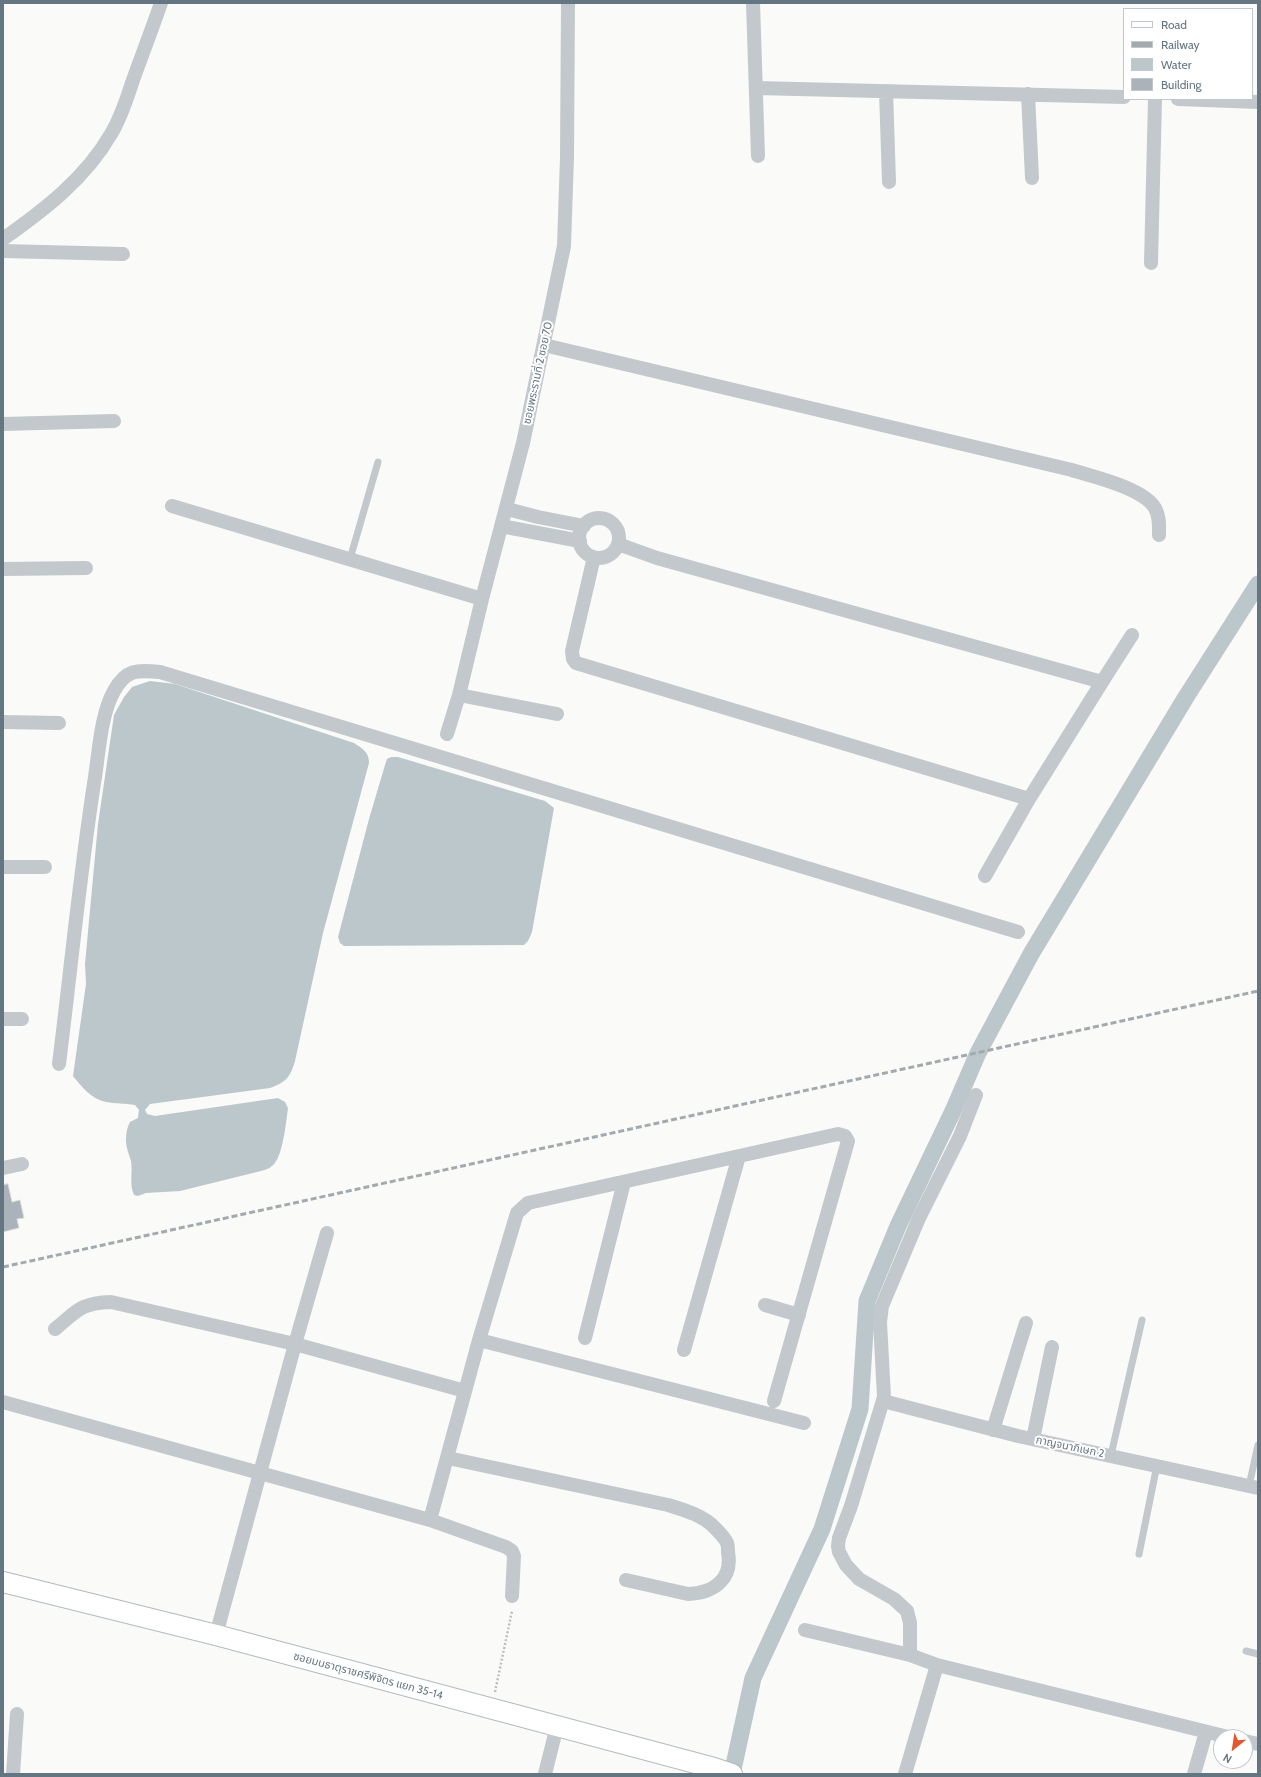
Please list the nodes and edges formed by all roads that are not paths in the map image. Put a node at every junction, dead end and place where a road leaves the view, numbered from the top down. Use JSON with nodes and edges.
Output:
{"nodes":[{"id":1,"x":161,"y":3,"type":"edge"},
{"id":2,"x":568,"y":3,"type":"edge"},
{"id":3,"x":753,"y":3,"type":"edge"},
{"id":4,"x":756,"y":88,"type":"junction"},
{"id":5,"x":886,"y":91,"type":"junction"},
{"id":6,"x":1028,"y":94,"type":"junction"},
{"id":7,"x":1123,"y":97,"type":"edge"},
{"id":8,"x":1155,"y":100,"type":"edge"},
{"id":9,"x":1205,"y":100,"type":"edge"},
{"id":10,"x":1258,"y":102,"type":"edge"},
{"id":11,"x":758,"y":156,"type":"dead end"},
{"id":12,"x":1032,"y":178,"type":"dead end"},
{"id":13,"x":890,"y":182,"type":"dead end"},
{"id":14,"x":3,"y":239,"type":"edge"},
{"id":15,"x":3,"y":251,"type":"edge"},
{"id":16,"x":123,"y":254,"type":"dead end"},
{"id":17,"x":1151,"y":263,"type":"dead end"},
{"id":18,"x":544,"y":345,"type":"junction"},
{"id":19,"x":114,"y":421,"type":"dead end"},
{"id":20,"x":3,"y":424,"type":"edge"},
{"id":21,"x":378,"y":462,"type":"dead end"},
{"id":22,"x":172,"y":506,"type":"dead end"},
{"id":23,"x":507,"y":508,"type":"junction"},
{"id":24,"x":501,"y":526,"type":"junction"},
{"id":25,"x":584,"y":526,"type":"junction"},
{"id":26,"x":1159,"y":535,"type":"dead end"},
{"id":27,"x":580,"y":541,"type":"junction"},
{"id":28,"x":618,"y":544,"type":"junction"},
{"id":29,"x":594,"y":558,"type":"junction"},
{"id":30,"x":350,"y":560,"type":"junction"},
{"id":31,"x":86,"y":568,"type":"dead end"},
{"id":32,"x":3,"y":569,"type":"edge"},
{"id":33,"x":482,"y":599,"type":"junction"},
{"id":34,"x":1132,"y":635,"type":"dead end"},
{"id":35,"x":1102,"y":682,"type":"junction"},
{"id":36,"x":459,"y":695,"type":"junction"},
{"id":37,"x":557,"y":714,"type":"dead end"},
{"id":38,"x":3,"y":722,"type":"edge"},
{"id":39,"x":59,"y":722,"type":"dead end"},
{"id":40,"x":448,"y":734,"type":"dead end"},
{"id":41,"x":1029,"y":799,"type":"junction"},
{"id":42,"x":3,"y":867,"type":"edge"},
{"id":43,"x":44,"y":867,"type":"dead end"},
{"id":44,"x":985,"y":876,"type":"dead end"},
{"id":45,"x":1018,"y":932,"type":"dead end"},
{"id":46,"x":3,"y":1019,"type":"edge"},
{"id":47,"x":22,"y":1019,"type":"dead end"},
{"id":48,"x":59,"y":1064,"type":"dead end"},
{"id":49,"x":976,"y":1095,"type":"dead end"},
{"id":50,"x":739,"y":1156,"type":"junction"},
{"id":51,"x":22,"y":1164,"type":"dead end"},
{"id":52,"x":3,"y":1168,"type":"edge"},
{"id":53,"x":624,"y":1182,"type":"junction"},
{"id":54,"x":327,"y":1233,"type":"dead end"},
{"id":55,"x":765,"y":1305,"type":"dead end"},
{"id":56,"x":799,"y":1314,"type":"junction"},
{"id":57,"x":1142,"y":1320,"type":"dead end"},
{"id":58,"x":1026,"y":1323,"type":"dead end"},
{"id":59,"x":55,"y":1329,"type":"dead end"},
{"id":60,"x":585,"y":1338,"type":"dead end"},
{"id":61,"x":479,"y":1340,"type":"junction"},
{"id":62,"x":295,"y":1344,"type":"junction"},
{"id":63,"x":1052,"y":1347,"type":"dead end"},
{"id":64,"x":684,"y":1350,"type":"dead end"},
{"id":65,"x":465,"y":1391,"type":"junction"},
{"id":66,"x":774,"y":1401,"type":"dead end"},
{"id":67,"x":883,"y":1401,"type":"junction"},
{"id":68,"x":3,"y":1402,"type":"edge"},
{"id":69,"x":804,"y":1423,"type":"dead end"},
{"id":70,"x":993,"y":1430,"type":"junction"},
{"id":71,"x":1033,"y":1439,"type":"junction"},
{"id":72,"x":1258,"y":1446,"type":"edge"},
{"id":73,"x":1111,"y":1455,"type":"junction"},
{"id":74,"x":448,"y":1458,"type":"junction"},
{"id":75,"x":1157,"y":1465,"type":"junction"},
{"id":76,"x":260,"y":1473,"type":"junction"},
{"id":77,"x":1254,"y":1487,"type":"edge"},
{"id":78,"x":430,"y":1520,"type":"junction"},
{"id":79,"x":1139,"y":1554,"type":"dead end"},
{"id":80,"x":626,"y":1580,"type":"dead end"},
{"id":81,"x":3,"y":1582,"type":"edge"},
{"id":82,"x":512,"y":1596,"type":"dead end"},
{"id":83,"x":805,"y":1630,"type":"dead end"},
{"id":84,"x":216,"y":1635,"type":"junction"},
{"id":85,"x":1246,"y":1651,"type":"dead end"},
{"id":86,"x":1258,"y":1654,"type":"edge"},
{"id":87,"x":910,"y":1655,"type":"junction"},
{"id":88,"x":938,"y":1665,"type":"junction"},
{"id":89,"x":17,"y":1714,"type":"dead end"},
{"id":90,"x":556,"y":1726,"type":"junction"},
{"id":91,"x":1206,"y":1732,"type":"junction"},
{"id":92,"x":1213,"y":1734,"type":"edge"},
{"id":93,"x":13,"y":1774,"type":"edge"},
{"id":94,"x":545,"y":1774,"type":"edge"},
{"id":95,"x":732,"y":1774,"type":"edge"},
{"id":96,"x":905,"y":1774,"type":"edge"},
{"id":97,"x":1194,"y":1774,"type":"edge"}],
"edges":[{"from":1,"to":14,"type":"street"},
{"from":2,"to":18,"type":"street","name":"ซอยพระรามที่ 2 ซอย 70"},
{"from":3,"to":4,"type":"street"},
{"from":4,"to":5,"type":"street"},
{"from":4,"to":11,"type":"street"},
{"from":5,"to":6,"type":"street"},
{"from":5,"to":13,"type":"street"},
{"from":6,"to":7,"type":"street"},
{"from":6,"to":12,"type":"street"},
{"from":8,"to":17,"type":"street"},
{"from":9,"to":10,"type":"street"},
{"from":15,"to":16,"type":"street"},
{"from":18,"to":23,"type":"street","name":"ซอยพระรามที่ 2 ซอย 70"},
{"from":18,"to":26,"type":"street"},
{"from":19,"to":20,"type":"street"},
{"from":21,"to":30,"type":"lane"},
{"from":22,"to":30,"type":"street"},
{"from":23,"to":24,"type":"street","name":"ซอยพระรามที่ 2 ซอย 70"},
{"from":23,"to":25,"type":"street"},
{"from":24,"to":27,"type":"street"},
{"from":24,"to":33,"type":"street","name":"ซอยพระรามที่ 2 ซอย 70"},
{"from":25,"to":27,"type":"street"},
{"from":25,"to":28,"type":"street"},
{"from":27,"to":29,"type":"street"},
{"from":28,"to":29,"type":"street"},
{"from":28,"to":35,"type":"street"},
{"from":29,"to":41,"type":"street"},
{"from":30,"to":33,"type":"street"},
{"from":31,"to":32,"type":"street"},
{"from":33,"to":36,"type":"street","name":"ซอยพระรามที่ 2 ซอย 70"},
{"from":34,"to":35,"type":"street"},
{"from":35,"to":41,"type":"street"},
{"from":36,"to":37,"type":"street"},
{"from":36,"to":40,"type":"street","name":"ซอยพระรามที่ 2 ซอย 70"},
{"from":38,"to":39,"type":"street"},
{"from":41,"to":44,"type":"street"},
{"from":42,"to":43,"type":"street"},
{"from":45,"to":48,"type":"street"},
{"from":46,"to":47,"type":"street"},
{"from":49,"to":67,"type":"street"},
{"from":50,"to":53,"type":"street"},
{"from":50,"to":56,"type":"street"},
{"from":50,"to":64,"type":"street"},
{"from":51,"to":52,"type":"street"},
{"from":53,"to":60,"type":"street"},
{"from":53,"to":61,"type":"street"},
{"from":54,"to":62,"type":"street"},
{"from":55,"to":56,"type":"street"},
{"from":56,"to":66,"type":"street"},
{"from":57,"to":73,"type":"lane"},
{"from":58,"to":70,"type":"street"},
{"from":59,"to":62,"type":"street"},
{"from":61,"to":65,"type":"street"},
{"from":61,"to":69,"type":"street"},
{"from":62,"to":65,"type":"street"},
{"from":62,"to":76,"type":"street"},
{"from":63,"to":71,"type":"street"},
{"from":65,"to":74,"type":"street"},
{"from":67,"to":70,"type":"street","name":"กาญจนาภิเษก 2"},
{"from":67,"to":87,"type":"street"},
{"from":68,"to":76,"type":"street"},
{"from":70,"to":71,"type":"street","name":"กาญจนาภิเษก 2"},
{"from":71,"to":73,"type":"street","name":"กาญจนาภิเษก 2"},
{"from":72,"to":77,"type":"lane"},
{"from":73,"to":75,"type":"street","name":"กาญจนาภิเษก 2"},
{"from":74,"to":78,"type":"street"},
{"from":74,"to":80,"type":"street"},
{"from":75,"to":77,"type":"street","name":"กาญจนาภิเษก 2"},
{"from":75,"to":79,"type":"lane"},
{"from":76,"to":78,"type":"street"},
{"from":76,"to":84,"type":"street"},
{"from":78,"to":82,"type":"street"},
{"from":81,"to":84,"type":"street","name":"ซอยมนธาตุราชศรีพิจิตร แยก 35-14"},
{"from":83,"to":87,"type":"street"},
{"from":84,"to":90,"type":"street","name":"ซอยมนธาตุราชศรีพิจิตร แยก 35-14"},
{"from":85,"to":86,"type":"lane"},
{"from":87,"to":88,"type":"street"},
{"from":88,"to":91,"type":"street"},
{"from":88,"to":96,"type":"street"},
{"from":89,"to":93,"type":"street"},
{"from":90,"to":94,"type":"street"},
{"from":90,"to":95,"type":"street","name":"ซอยมนธาตุราชศรีพิจิตร แยก 35-14"},
{"from":91,"to":92,"type":"street"},
{"from":91,"to":97,"type":"street"}]}
